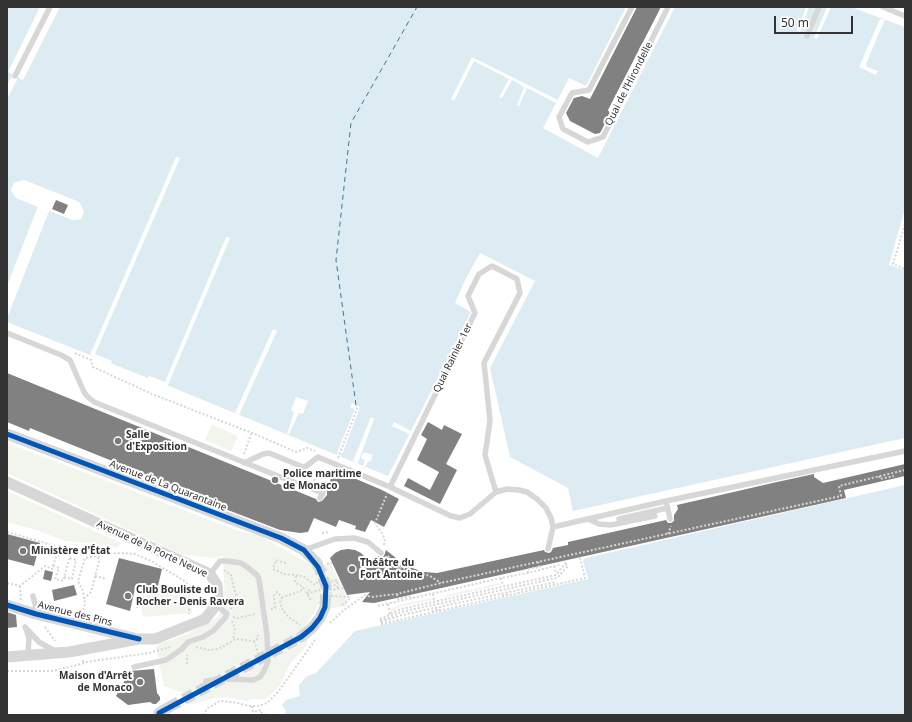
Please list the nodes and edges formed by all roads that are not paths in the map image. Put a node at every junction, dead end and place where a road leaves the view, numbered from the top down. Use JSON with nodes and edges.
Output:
{"nodes":[{"id":1,"x":50,"y":7,"type":"edge"},
{"id":2,"x":632,"y":7,"type":"edge"},
{"id":3,"x":668,"y":7,"type":"edge"},
{"id":4,"x":819,"y":7,"type":"edge"},
{"id":5,"x":883,"y":7,"type":"edge"},
{"id":6,"x":905,"y":16,"type":"edge"},
{"id":7,"x":807,"y":36,"type":"dead end"},
{"id":8,"x":15,"y":76,"type":"dead end"},
{"id":9,"x":7,"y":333,"type":"edge"},
{"id":10,"x":7,"y":434,"type":"edge"},
{"id":11,"x":905,"y":451,"type":"edge"},
{"id":12,"x":243,"y":462,"type":"junction"},
{"id":13,"x":303,"y":467,"type":"junction"},
{"id":14,"x":288,"y":480,"type":"junction"},
{"id":15,"x":7,"y":482,"type":"edge"},
{"id":16,"x":390,"y":487,"type":"junction"},
{"id":17,"x":496,"y":492,"type":"junction"},
{"id":18,"x":320,"y":498,"type":"dead end"},
{"id":19,"x":666,"y":501,"type":"junction"},
{"id":20,"x":667,"y":508,"type":"junction"},
{"id":21,"x":655,"y":516,"type":"dead end"},
{"id":22,"x":588,"y":519,"type":"junction"},
{"id":23,"x":620,"y":519,"type":"dead end"},
{"id":24,"x":670,"y":519,"type":"dead end"},
{"id":25,"x":553,"y":527,"type":"junction"},
{"id":26,"x":548,"y":549,"type":"dead end"},
{"id":27,"x":304,"y":550,"type":"junction"},
{"id":28,"x":381,"y":553,"type":"dead end"},
{"id":29,"x":316,"y":563,"type":"tunnel mouth"},
{"id":30,"x":210,"y":574,"type":"junction"},
{"id":31,"x":33,"y":596,"type":"dead end"},
{"id":32,"x":7,"y":605,"type":"edge"},
{"id":33,"x":216,"y":606,"type":"junction"},
{"id":34,"x":325,"y":607,"type":"tunnel mouth"},
{"id":35,"x":36,"y":614,"type":"junction"},
{"id":36,"x":301,"y":637,"type":"tunnel mouth"},
{"id":37,"x":139,"y":640,"type":"junction"},
{"id":38,"x":61,"y":653,"type":"junction"},
{"id":39,"x":28,"y":656,"type":"junction"},
{"id":40,"x":7,"y":657,"type":"edge"},
{"id":41,"x":134,"y":667,"type":"dead end"},
{"id":42,"x":206,"y":681,"type":"dead end"},
{"id":43,"x":169,"y":707,"type":"tunnel mouth"},
{"id":44,"x":157,"y":715,"type":"edge"}],
"edges":[{"from":1,"to":8,"type":"lane"},
{"from":2,"to":3,"type":"lane","name":"Quai de l’Hirondelle"},
{"from":4,"to":7,"type":"lane"},
{"from":5,"to":6,"type":"lane"},
{"from":9,"to":12,"type":"lane"},
{"from":10,"to":27,"type":"street","name":"Avenue de La Quarantaine"},
{"from":11,"to":19,"type":"lane"},
{"from":12,"to":13,"type":"lane"},
{"from":12,"to":14,"type":"lane"},
{"from":13,"to":14,"type":"lane"},
{"from":13,"to":16,"type":"lane"},
{"from":14,"to":18,"type":"lane"},
{"from":15,"to":30,"type":"street","name":"Avenue de la Porte Neuve"},
{"from":16,"to":17,"type":"lane"},
{"from":16,"to":17,"type":"lane","name":"Quai Rainier 1er"},
{"from":17,"to":25,"type":"lane"},
{"from":19,"to":20,"type":"lane"},
{"from":19,"to":22,"type":"lane"},
{"from":20,"to":23,"type":"lane"},
{"from":20,"to":24,"type":"lane"},
{"from":21,"to":22,"type":"lane"},
{"from":22,"to":25,"type":"lane"},
{"from":25,"to":26,"type":"lane"},
{"from":27,"to":28,"type":"lane"},
{"from":27,"to":29,"type":"street","name":"Avenue de La Quarantaine"},
{"from":30,"to":33,"type":"street","name":"Avenue de la Porte Neuve"},
{"from":30,"to":42,"type":"lane"},
{"from":31,"to":35,"type":"lane"},
{"from":32,"to":35,"type":"street","name":"Avenue des Pins"},
{"from":33,"to":37,"type":"street"},
{"from":33,"to":41,"type":"lane"},
{"from":34,"to":36,"type":"street"},
{"from":35,"to":37,"type":"street","name":"Avenue des Pins"},
{"from":37,"to":38,"type":"street"},
{"from":38,"to":39,"type":"street"},
{"from":38,"to":39,"type":"lane"},
{"from":39,"to":40,"type":"street"},
{"from":43,"to":44,"type":"street"}]}
